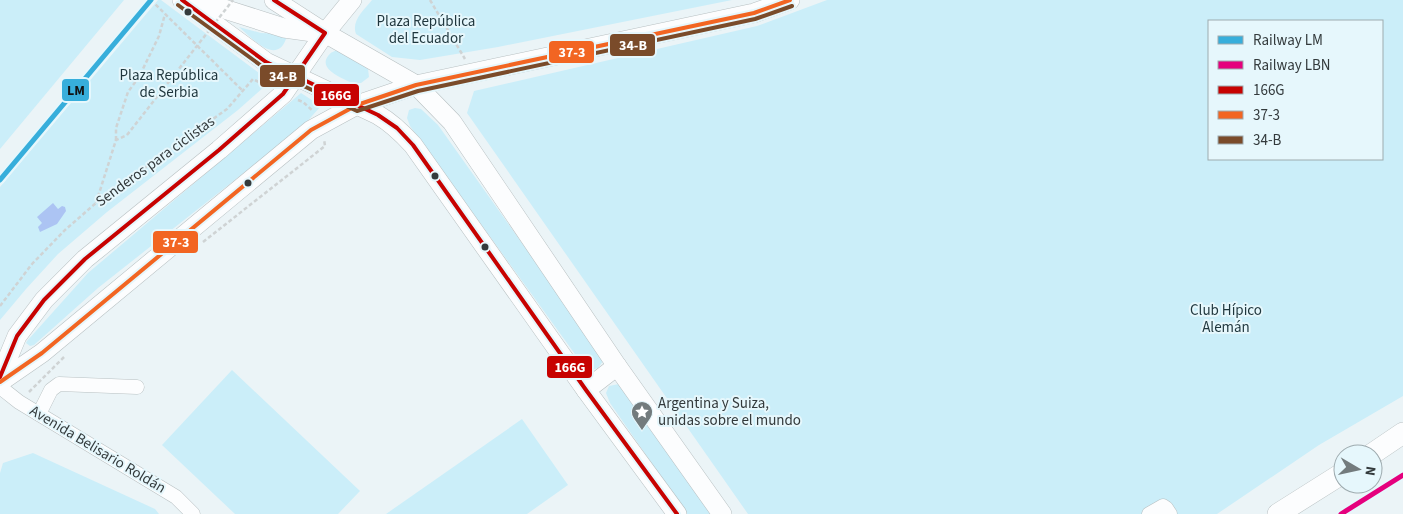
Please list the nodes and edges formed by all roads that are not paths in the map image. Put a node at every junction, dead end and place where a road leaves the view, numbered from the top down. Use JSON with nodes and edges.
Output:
{"nodes":[{"id":1,"x":182,"y":0,"type":"edge"},
{"id":2,"x":188,"y":0,"type":"edge"},
{"id":3,"x":274,"y":0,"type":"edge"},
{"id":4,"x":352,"y":0,"type":"edge"},
{"id":5,"x":790,"y":0,"type":"edge"},
{"id":6,"x":325,"y":33,"type":"junction"},
{"id":7,"x":294,"y":76,"type":"junction"},
{"id":8,"x":416,"y":85,"type":"junction"},
{"id":9,"x":357,"y":105,"type":"junction"},
{"id":10,"x":616,"y":366,"type":"junction"},
{"id":11,"x":0,"y":377,"type":"edge"},
{"id":12,"x":0,"y":382,"type":"edge"},
{"id":13,"x":0,"y":387,"type":"edge"},
{"id":14,"x":137,"y":387,"type":"dead end"},
{"id":15,"x":586,"y":390,"type":"junction"},
{"id":16,"x":40,"y":414,"type":"junction"},
{"id":17,"x":1403,"y":433,"type":"edge"},
{"id":18,"x":1383,"y":447,"type":"edge"},
{"id":19,"x":1333,"y":479,"type":"edge"},
{"id":20,"x":193,"y":514,"type":"edge"},
{"id":21,"x":677,"y":514,"type":"edge"},
{"id":22,"x":722,"y":514,"type":"edge"},
{"id":23,"x":1149,"y":514,"type":"edge"},
{"id":24,"x":1170,"y":514,"type":"edge"},
{"id":25,"x":1278,"y":514,"type":"edge"}],
"edges":[{"from":1,"to":7,"type":"main road"},
{"from":2,"to":6,"type":"main road"},
{"from":3,"to":6,"type":"main road"},
{"from":4,"to":6,"type":"main road"},
{"from":5,"to":8,"type":"main road"},
{"from":6,"to":7,"type":"main road"},
{"from":6,"to":8,"type":"main road"},
{"from":7,"to":9,"type":"main road"},
{"from":7,"to":11,"type":"main road"},
{"from":8,"to":9,"type":"main road"},
{"from":8,"to":10,"type":"main road"},
{"from":9,"to":12,"type":"main road"},
{"from":9,"to":15,"type":"main road"},
{"from":10,"to":15,"type":"main road"},
{"from":10,"to":22,"type":"main road"},
{"from":13,"to":16,"type":"street","name":"Avenida Belisario Roldán"},
{"from":14,"to":16,"type":"street"},
{"from":15,"to":21,"type":"main road"},
{"from":16,"to":20,"type":"street","name":"Avenida Belisario Roldán"},
{"from":17,"to":18,"type":"highway"},
{"from":19,"to":25,"type":"highway"},
{"from":23,"to":24,"type":"street"}]}
